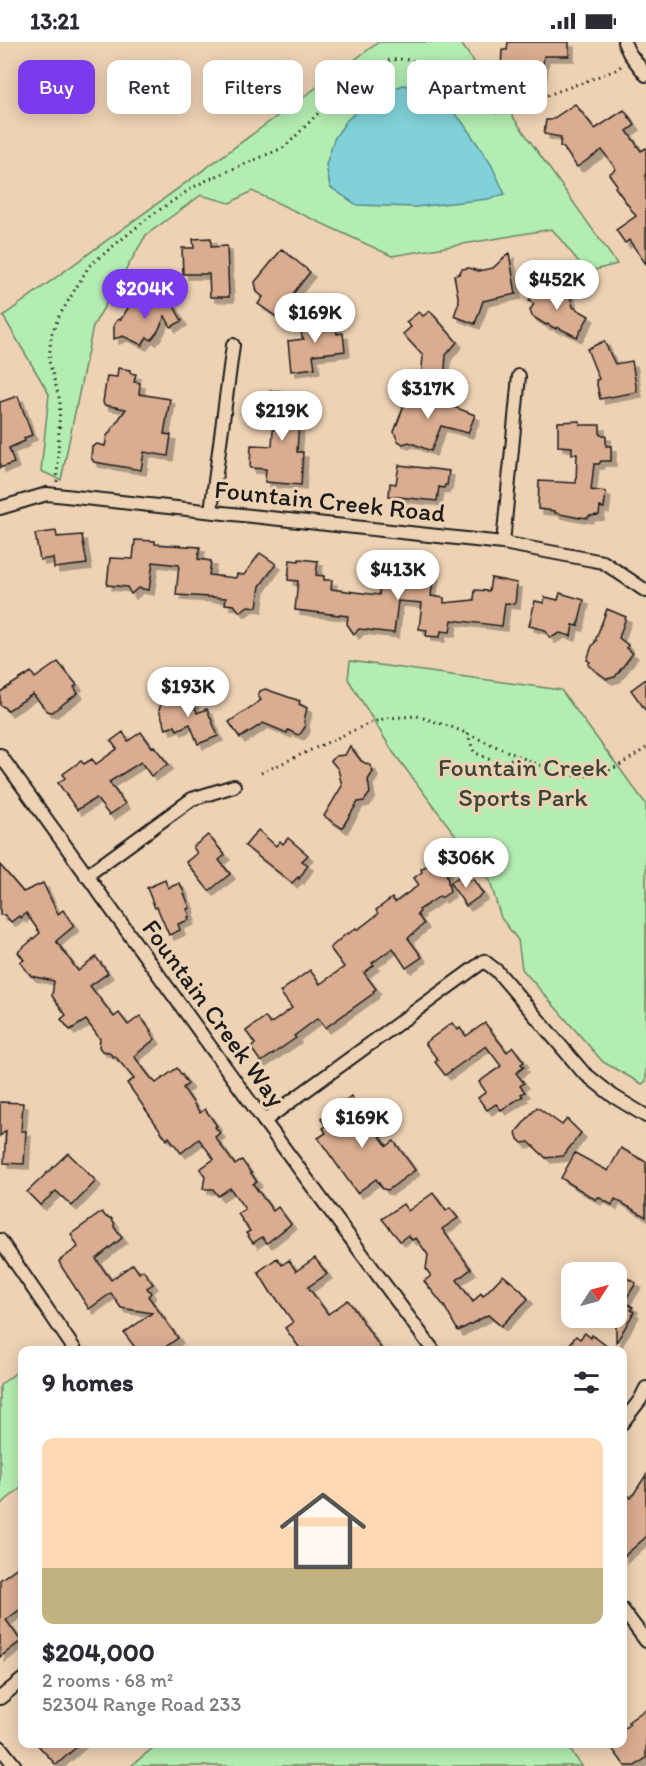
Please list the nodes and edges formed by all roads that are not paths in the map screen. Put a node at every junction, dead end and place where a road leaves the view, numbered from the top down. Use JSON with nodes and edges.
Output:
{"nodes":[{"id":1,"x":624,"y":42,"type":"edge"},
{"id":2,"x":646,"y":75,"type":"edge"},
{"id":3,"x":233,"y":345,"type":"dead end"},
{"id":4,"x":519,"y":376,"type":"dead end"},
{"id":5,"x":0,"y":508,"type":"edge"},
{"id":6,"x":211,"y":511,"type":"junction"},
{"id":7,"x":503,"y":543,"type":"junction"},
{"id":8,"x":646,"y":591,"type":"edge"},
{"id":9,"x":0,"y":755,"type":"edge"},
{"id":10,"x":234,"y":786,"type":"dead end"},
{"id":11,"x":86,"y":876,"type":"junction"},
{"id":12,"x":646,"y":1116,"type":"edge"},
{"id":13,"x":264,"y":1121,"type":"junction"},
{"id":14,"x":0,"y":1240,"type":"edge"},
{"id":15,"x":72,"y":1346,"type":"edge"},
{"id":16,"x":430,"y":1346,"type":"edge"},
{"id":17,"x":646,"y":1388,"type":"edge"},
{"id":18,"x":627,"y":1417,"type":"edge"},
{"id":19,"x":627,"y":1616,"type":"edge"},
{"id":20,"x":646,"y":1641,"type":"edge"},
{"id":21,"x":18,"y":1683,"type":"edge"},
{"id":22,"x":0,"y":1698,"type":"edge"},
{"id":23,"x":0,"y":1747,"type":"edge"},
{"id":24,"x":15,"y":1766,"type":"edge"}],
"edges":[{"from":1,"to":2,"type":"street"},
{"from":3,"to":6,"type":"street"},
{"from":4,"to":7,"type":"street"},
{"from":5,"to":6,"type":"street","name":"Fountain Creek Road"},
{"from":6,"to":7,"type":"street","name":"Fountain Creek Road"},
{"from":7,"to":8,"type":"street","name":"Fountain Creek Road"},
{"from":9,"to":11,"type":"street","name":"Fountain Creek Way"},
{"from":10,"to":11,"type":"street"},
{"from":11,"to":13,"type":"street","name":"Fountain Creek Way"},
{"from":12,"to":13,"type":"street"},
{"from":13,"to":16,"type":"street","name":"Fountain Creek Way"},
{"from":14,"to":15,"type":"street"},
{"from":17,"to":18,"type":"street"},
{"from":19,"to":20,"type":"street"},
{"from":21,"to":22,"type":"street"},
{"from":23,"to":24,"type":"street"}]}
